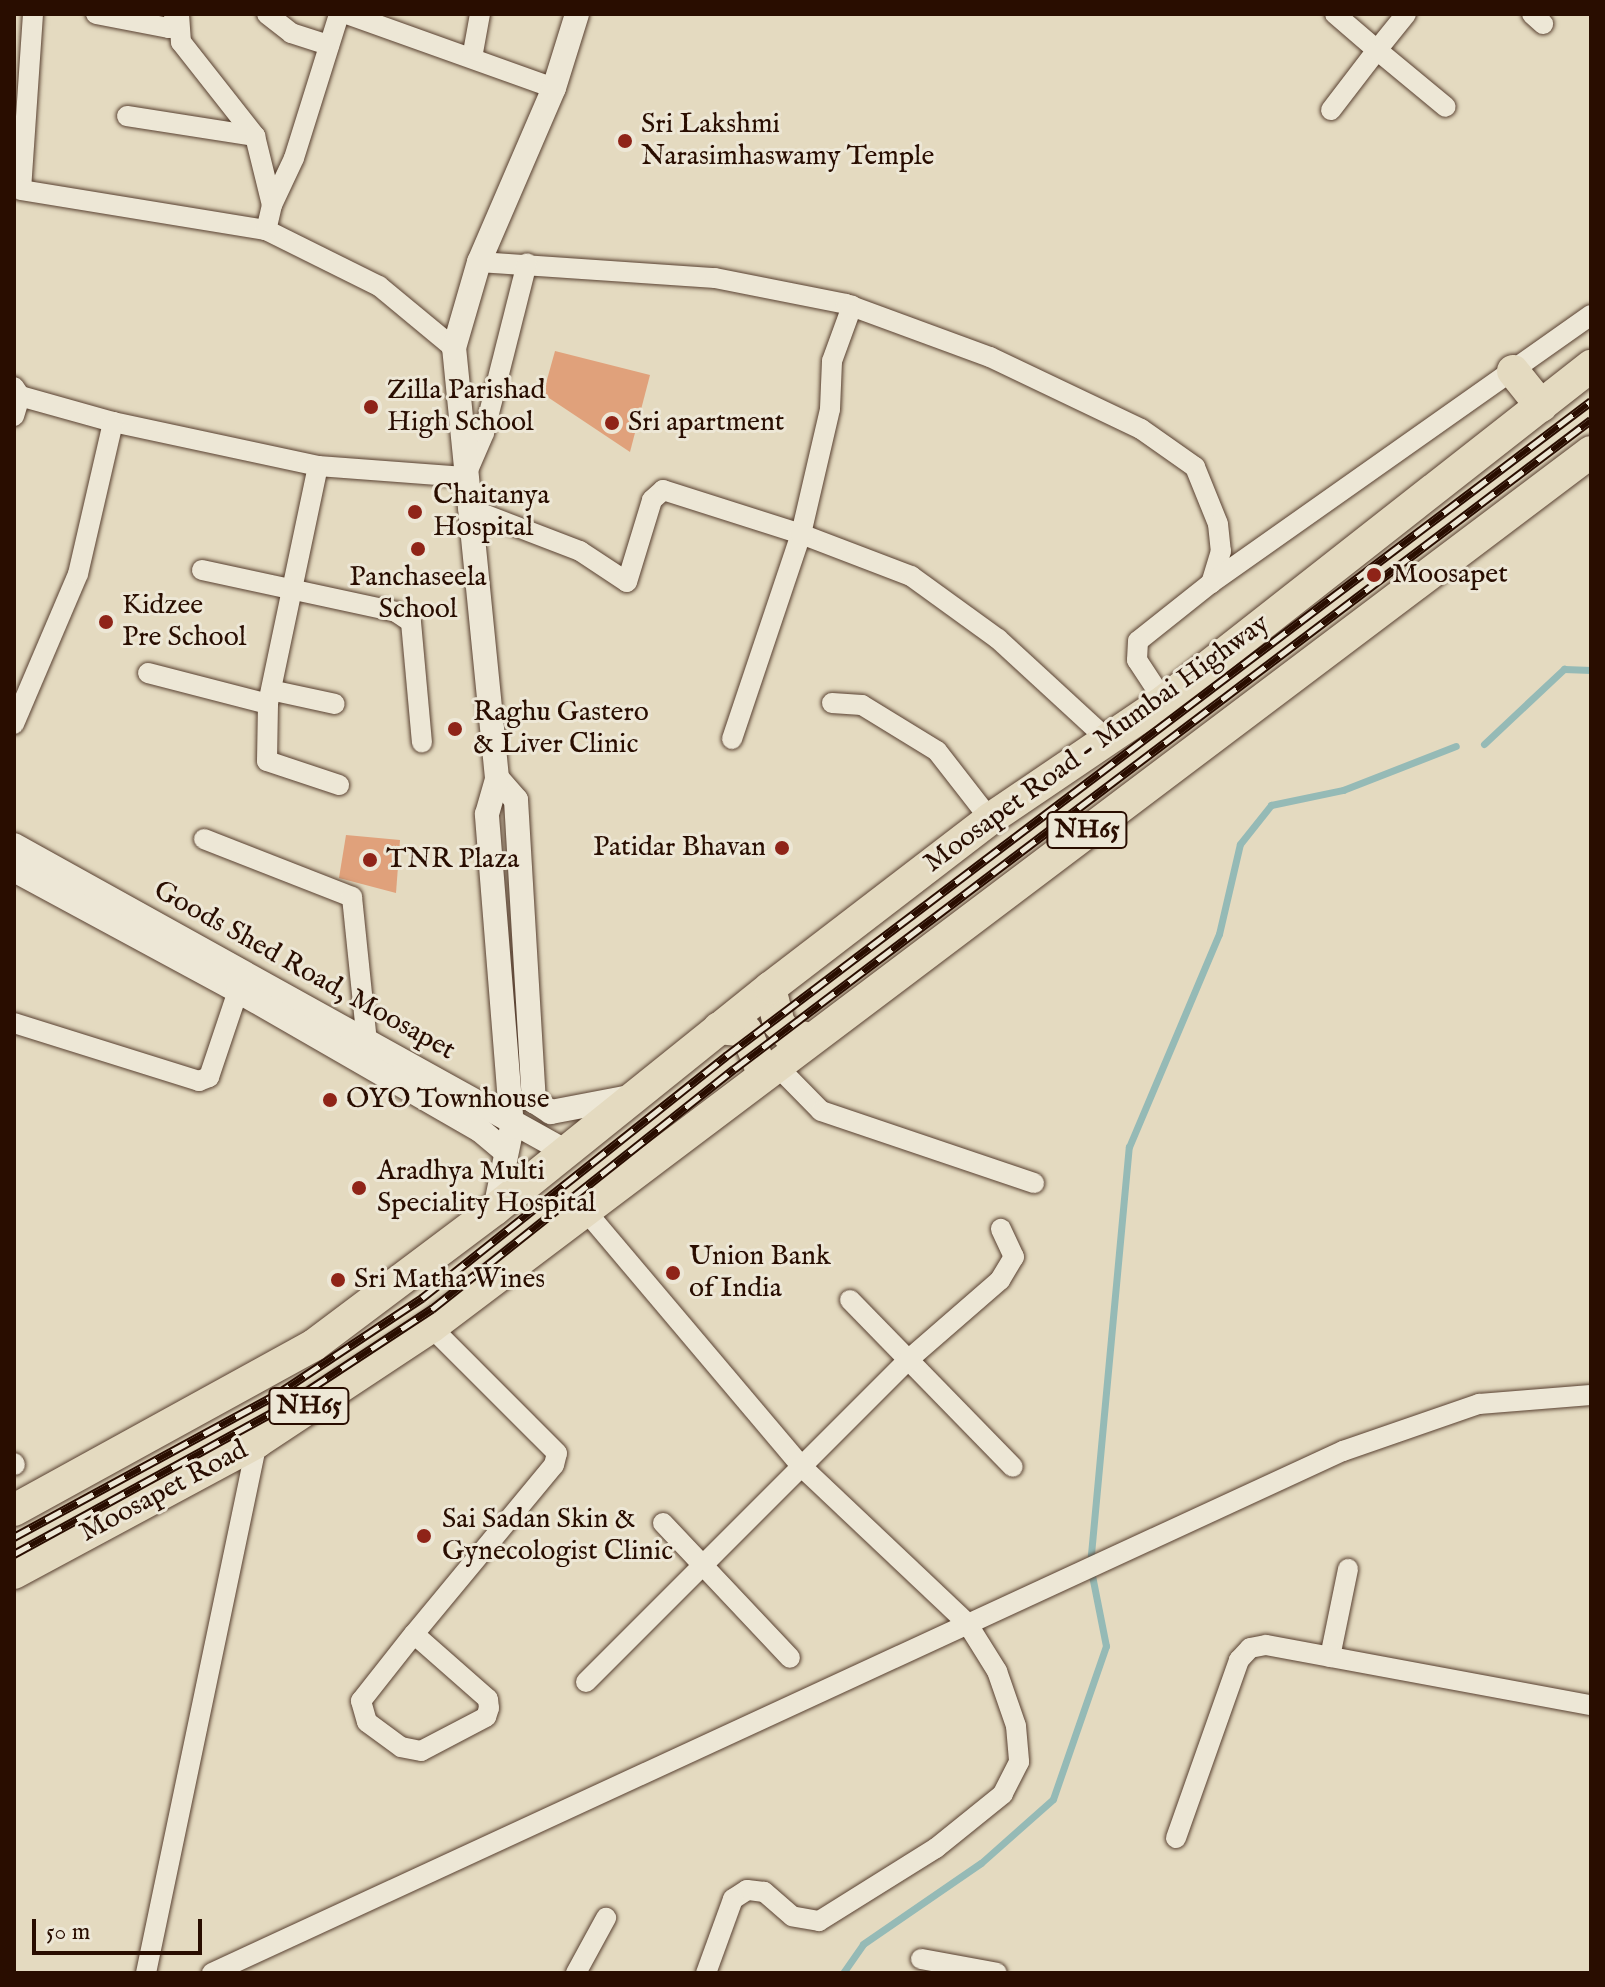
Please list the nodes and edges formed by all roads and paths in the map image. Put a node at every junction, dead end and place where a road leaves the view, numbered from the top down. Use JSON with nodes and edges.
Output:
{"nodes":[{"id":1,"x":33,"y":14,"type":"edge"},
{"id":2,"x":96,"y":14,"type":"edge"},
{"id":3,"x":178,"y":14,"type":"edge"},
{"id":4,"x":267,"y":14,"type":"edge"},
{"id":5,"x":339,"y":14,"type":"edge"},
{"id":6,"x":347,"y":14,"type":"edge"},
{"id":7,"x":480,"y":14,"type":"edge"},
{"id":8,"x":577,"y":14,"type":"edge"},
{"id":9,"x":1335,"y":14,"type":"edge"},
{"id":10,"x":1406,"y":14,"type":"edge"},
{"id":11,"x":329,"y":45,"type":"junction"},
{"id":12,"x":1377,"y":50,"type":"junction"},
{"id":13,"x":472,"y":58,"type":"junction"},
{"id":14,"x":554,"y":88,"type":"junction"},
{"id":15,"x":1446,"y":107,"type":"dead end"},
{"id":16,"x":1331,"y":110,"type":"dead end"},
{"id":17,"x":127,"y":116,"type":"dead end"},
{"id":18,"x":18,"y":128,"type":"edge"},
{"id":19,"x":255,"y":136,"type":"junction"},
{"id":20,"x":18,"y":189,"type":"edge"},
{"id":21,"x":272,"y":205,"type":"junction"},
{"id":22,"x":266,"y":230,"type":"junction"},
{"id":23,"x":479,"y":262,"type":"junction"},
{"id":24,"x":527,"y":263,"type":"junction"},
{"id":25,"x":852,"y":306,"type":"junction"},
{"id":26,"x":1591,"y":315,"type":"edge"},
{"id":27,"x":454,"y":348,"type":"junction"},
{"id":28,"x":1591,"y":366,"type":"edge"},
{"id":29,"x":1513,"y":371,"type":"junction"},
{"id":30,"x":16,"y":400,"type":"edge"},
{"id":31,"x":1541,"y":406,"type":"junction"},
{"id":32,"x":113,"y":422,"type":"junction"},
{"id":33,"x":1591,"y":452,"type":"edge"},
{"id":34,"x":318,"y":466,"type":"junction"},
{"id":35,"x":465,"y":477,"type":"junction"},
{"id":36,"x":468,"y":508,"type":"junction"},
{"id":37,"x":801,"y":534,"type":"junction"},
{"id":38,"x":202,"y":570,"type":"dead end"},
{"id":39,"x":1211,"y":583,"type":"junction"},
{"id":40,"x":290,"y":588,"type":"junction"},
{"id":41,"x":148,"y":673,"type":"dead end"},
{"id":42,"x":272,"y":697,"type":"junction"},
{"id":43,"x":1164,"y":701,"type":"junction"},
{"id":44,"x":832,"y":703,"type":"dead end"},
{"id":45,"x":335,"y":704,"type":"dead end"},
{"id":46,"x":14,"y":724,"type":"edge"},
{"id":47,"x":732,"y":739,"type":"dead end"},
{"id":48,"x":1109,"y":741,"type":"junction"},
{"id":49,"x":422,"y":742,"type":"dead end"},
{"id":50,"x":497,"y":778,"type":"junction"},
{"id":51,"x":339,"y":785,"type":"dead end"},
{"id":52,"x":990,"y":819,"type":"junction"},
{"id":53,"x":204,"y":839,"type":"dead end"},
{"id":54,"x":14,"y":845,"type":"edge"},
{"id":55,"x":14,"y":870,"type":"edge"},
{"id":56,"x":770,"y":988,"type":"junction"},
{"id":57,"x":238,"y":991,"type":"junction"},
{"id":58,"x":14,"y":1023,"type":"edge"},
{"id":59,"x":719,"y":1028,"type":"junction"},
{"id":60,"x":810,"y":1039,"type":"junction"},
{"id":61,"x":367,"y":1042,"type":"junction"},
{"id":62,"x":768,"y":1067,"type":"junction"},
{"id":63,"x":630,"y":1097,"type":"junction"},
{"id":64,"x":492,"y":1109,"type":"junction"},
{"id":65,"x":512,"y":1127,"type":"junction"},
{"id":66,"x":480,"y":1130,"type":"junction"},
{"id":67,"x":563,"y":1150,"type":"junction"},
{"id":68,"x":505,"y":1151,"type":"junction"},
{"id":69,"x":1034,"y":1183,"type":"dead end"},
{"id":70,"x":495,"y":1209,"type":"junction"},
{"id":71,"x":584,"y":1209,"type":"junction"},
{"id":72,"x":1001,"y":1229,"type":"dead end"},
{"id":73,"x":850,"y":1300,"type":"dead end"},
{"id":74,"x":431,"y":1327,"type":"junction"},
{"id":75,"x":908,"y":1360,"type":"junction"},
{"id":76,"x":1591,"y":1395,"type":"edge"},
{"id":77,"x":257,"y":1442,"type":"junction"},
{"id":78,"x":802,"y":1467,"type":"junction"},
{"id":79,"x":1013,"y":1467,"type":"dead end"},
{"id":80,"x":14,"y":1510,"type":"edge"},
{"id":81,"x":663,"y":1523,"type":"dead end"},
{"id":82,"x":703,"y":1562,"type":"junction"},
{"id":83,"x":1348,"y":1569,"type":"dead end"},
{"id":84,"x":14,"y":1573,"type":"edge"},
{"id":85,"x":967,"y":1623,"type":"junction"},
{"id":86,"x":414,"y":1634,"type":"junction"},
{"id":87,"x":1330,"y":1657,"type":"junction"},
{"id":88,"x":790,"y":1658,"type":"dead end"},
{"id":89,"x":586,"y":1682,"type":"dead end"},
{"id":90,"x":1591,"y":1705,"type":"edge"},
{"id":91,"x":1176,"y":1838,"type":"dead end"},
{"id":92,"x":606,"y":1918,"type":"dead end"},
{"id":93,"x":921,"y":1959,"type":"dead end"},
{"id":94,"x":146,"y":1973,"type":"edge"},
{"id":95,"x":212,"y":1973,"type":"edge"},
{"id":96,"x":576,"y":1973,"type":"edge"},
{"id":97,"x":706,"y":1973,"type":"edge"},
{"id":98,"x":997,"y":1973,"type":"edge"}],
"edges":[{"from":1,"to":18,"type":"street"},
{"from":2,"to":3,"type":"street"},
{"from":3,"to":19,"type":"street"},
{"from":4,"to":11,"type":"street"},
{"from":5,"to":11,"type":"street"},
{"from":6,"to":13,"type":"street"},
{"from":7,"to":13,"type":"street"},
{"from":8,"to":14,"type":"street"},
{"from":9,"to":12,"type":"street"},
{"from":10,"to":12,"type":"street"},
{"from":11,"to":21,"type":"street"},
{"from":12,"to":15,"type":"street"},
{"from":12,"to":16,"type":"street"},
{"from":13,"to":14,"type":"street"},
{"from":14,"to":23,"type":"street"},
{"from":17,"to":19,"type":"street"},
{"from":18,"to":20,"type":"street"},
{"from":19,"to":21,"type":"street"},
{"from":20,"to":22,"type":"street"},
{"from":21,"to":22,"type":"street"},
{"from":22,"to":27,"type":"street"},
{"from":23,"to":24,"type":"street"},
{"from":23,"to":27,"type":"street"},
{"from":24,"to":25,"type":"street"},
{"from":24,"to":35,"type":"street"},
{"from":25,"to":37,"type":"street"},
{"from":25,"to":39,"type":"street"},
{"from":26,"to":29,"type":"street"},
{"from":27,"to":35,"type":"street"},
{"from":28,"to":31,"type":"highway","name":"Moosapet Road - Mumbai Highway","number":"NH65"},
{"from":29,"to":31,"type":"highway"},
{"from":29,"to":39,"type":"street"},
{"from":30,"to":32,"type":"street"},
{"from":31,"to":43,"type":"highway","name":"Moosapet Road - Mumbai Highway","number":"NH65"},
{"from":32,"to":34,"type":"street"},
{"from":32,"to":46,"type":"street"},
{"from":33,"to":60,"type":"highway","number":"NH65"},
{"from":34,"to":35,"type":"street"},
{"from":34,"to":40,"type":"street"},
{"from":35,"to":36,"type":"street"},
{"from":36,"to":37,"type":"street"},
{"from":36,"to":50,"type":"street"},
{"from":37,"to":47,"type":"street"},
{"from":37,"to":48,"type":"street"},
{"from":38,"to":40,"type":"street"},
{"from":39,"to":43,"type":"street"},
{"from":40,"to":42,"type":"street"},
{"from":40,"to":49,"type":"street"},
{"from":41,"to":42,"type":"street"},
{"from":42,"to":45,"type":"street"},
{"from":42,"to":51,"type":"street"},
{"from":43,"to":48,"type":"highway","name":"Moosapet Road - Mumbai Highway","number":"NH65"},
{"from":44,"to":52,"type":"street"},
{"from":48,"to":52,"type":"highway","name":"Moosapet Road - Mumbai Highway","number":"NH65"},
{"from":50,"to":63,"type":"street"},
{"from":50,"to":65,"type":"street"},
{"from":52,"to":56,"type":"highway","name":"Moosapet Road - Mumbai Highway","number":"NH65"},
{"from":53,"to":61,"type":"street"},
{"from":54,"to":61,"type":"street","name":"Goods Shed Road, Moosapet"},
{"from":55,"to":57,"type":"street","name":"Goods Shed Road, Moosapet"},
{"from":56,"to":59,"type":"highway","name":"Moosapet Road - Mumbai Highway","number":"NH65"},
{"from":56,"to":60,"type":"highway"},
{"from":57,"to":58,"type":"street"},
{"from":57,"to":66,"type":"street","name":"Goods Shed Road, Moosapet"},
{"from":59,"to":62,"type":"highway"},
{"from":59,"to":63,"type":"highway","name":"Moosapet Road - Mumbai Highway","number":"NH65"},
{"from":60,"to":62,"type":"highway","number":"NH65"},
{"from":61,"to":64,"type":"street","name":"Goods Shed Road, Moosapet"},
{"from":62,"to":69,"type":"street"},
{"from":62,"to":71,"type":"highway","number":"NH65"},
{"from":63,"to":67,"type":"highway","name":"Moosapet Road - Mumbai Highway","number":"NH65"},
{"from":64,"to":65,"type":"street","name":"Goods Shed Road, Moosapet"},
{"from":64,"to":66,"type":"street"},
{"from":65,"to":67,"type":"street","name":"Goods Shed Road, Moosapet"},
{"from":65,"to":68,"type":"street"},
{"from":66,"to":68,"type":"street","name":"Goods Shed Road, Moosapet"},
{"from":67,"to":70,"type":"highway","name":"Moosapet Road","number":"NH65"},
{"from":68,"to":70,"type":"street"},
{"from":70,"to":80,"type":"highway","name":"Moosapet Road","number":"NH65"},
{"from":71,"to":74,"type":"highway","name":"Moosapet Road","number":"NH65"},
{"from":71,"to":78,"type":"street"},
{"from":72,"to":75,"type":"street"},
{"from":73,"to":75,"type":"street"},
{"from":74,"to":77,"type":"highway","name":"Moosapet Road","number":"NH65"},
{"from":74,"to":86,"type":"street"},
{"from":75,"to":78,"type":"street"},
{"from":75,"to":79,"type":"street"},
{"from":76,"to":85,"type":"street"},
{"from":77,"to":84,"type":"highway","name":"Moosapet Road","number":"NH65"},
{"from":77,"to":94,"type":"street"},
{"from":78,"to":82,"type":"street"},
{"from":78,"to":85,"type":"street"},
{"from":81,"to":82,"type":"street"},
{"from":82,"to":88,"type":"street"},
{"from":82,"to":89,"type":"street"},
{"from":83,"to":87,"type":"street"},
{"from":85,"to":95,"type":"street"},
{"from":85,"to":97,"type":"street"},
{"from":86,"to":86,"type":"street"},
{"from":87,"to":90,"type":"street"},
{"from":87,"to":91,"type":"street"},
{"from":92,"to":96,"type":"street"},
{"from":93,"to":98,"type":"street"}]}
